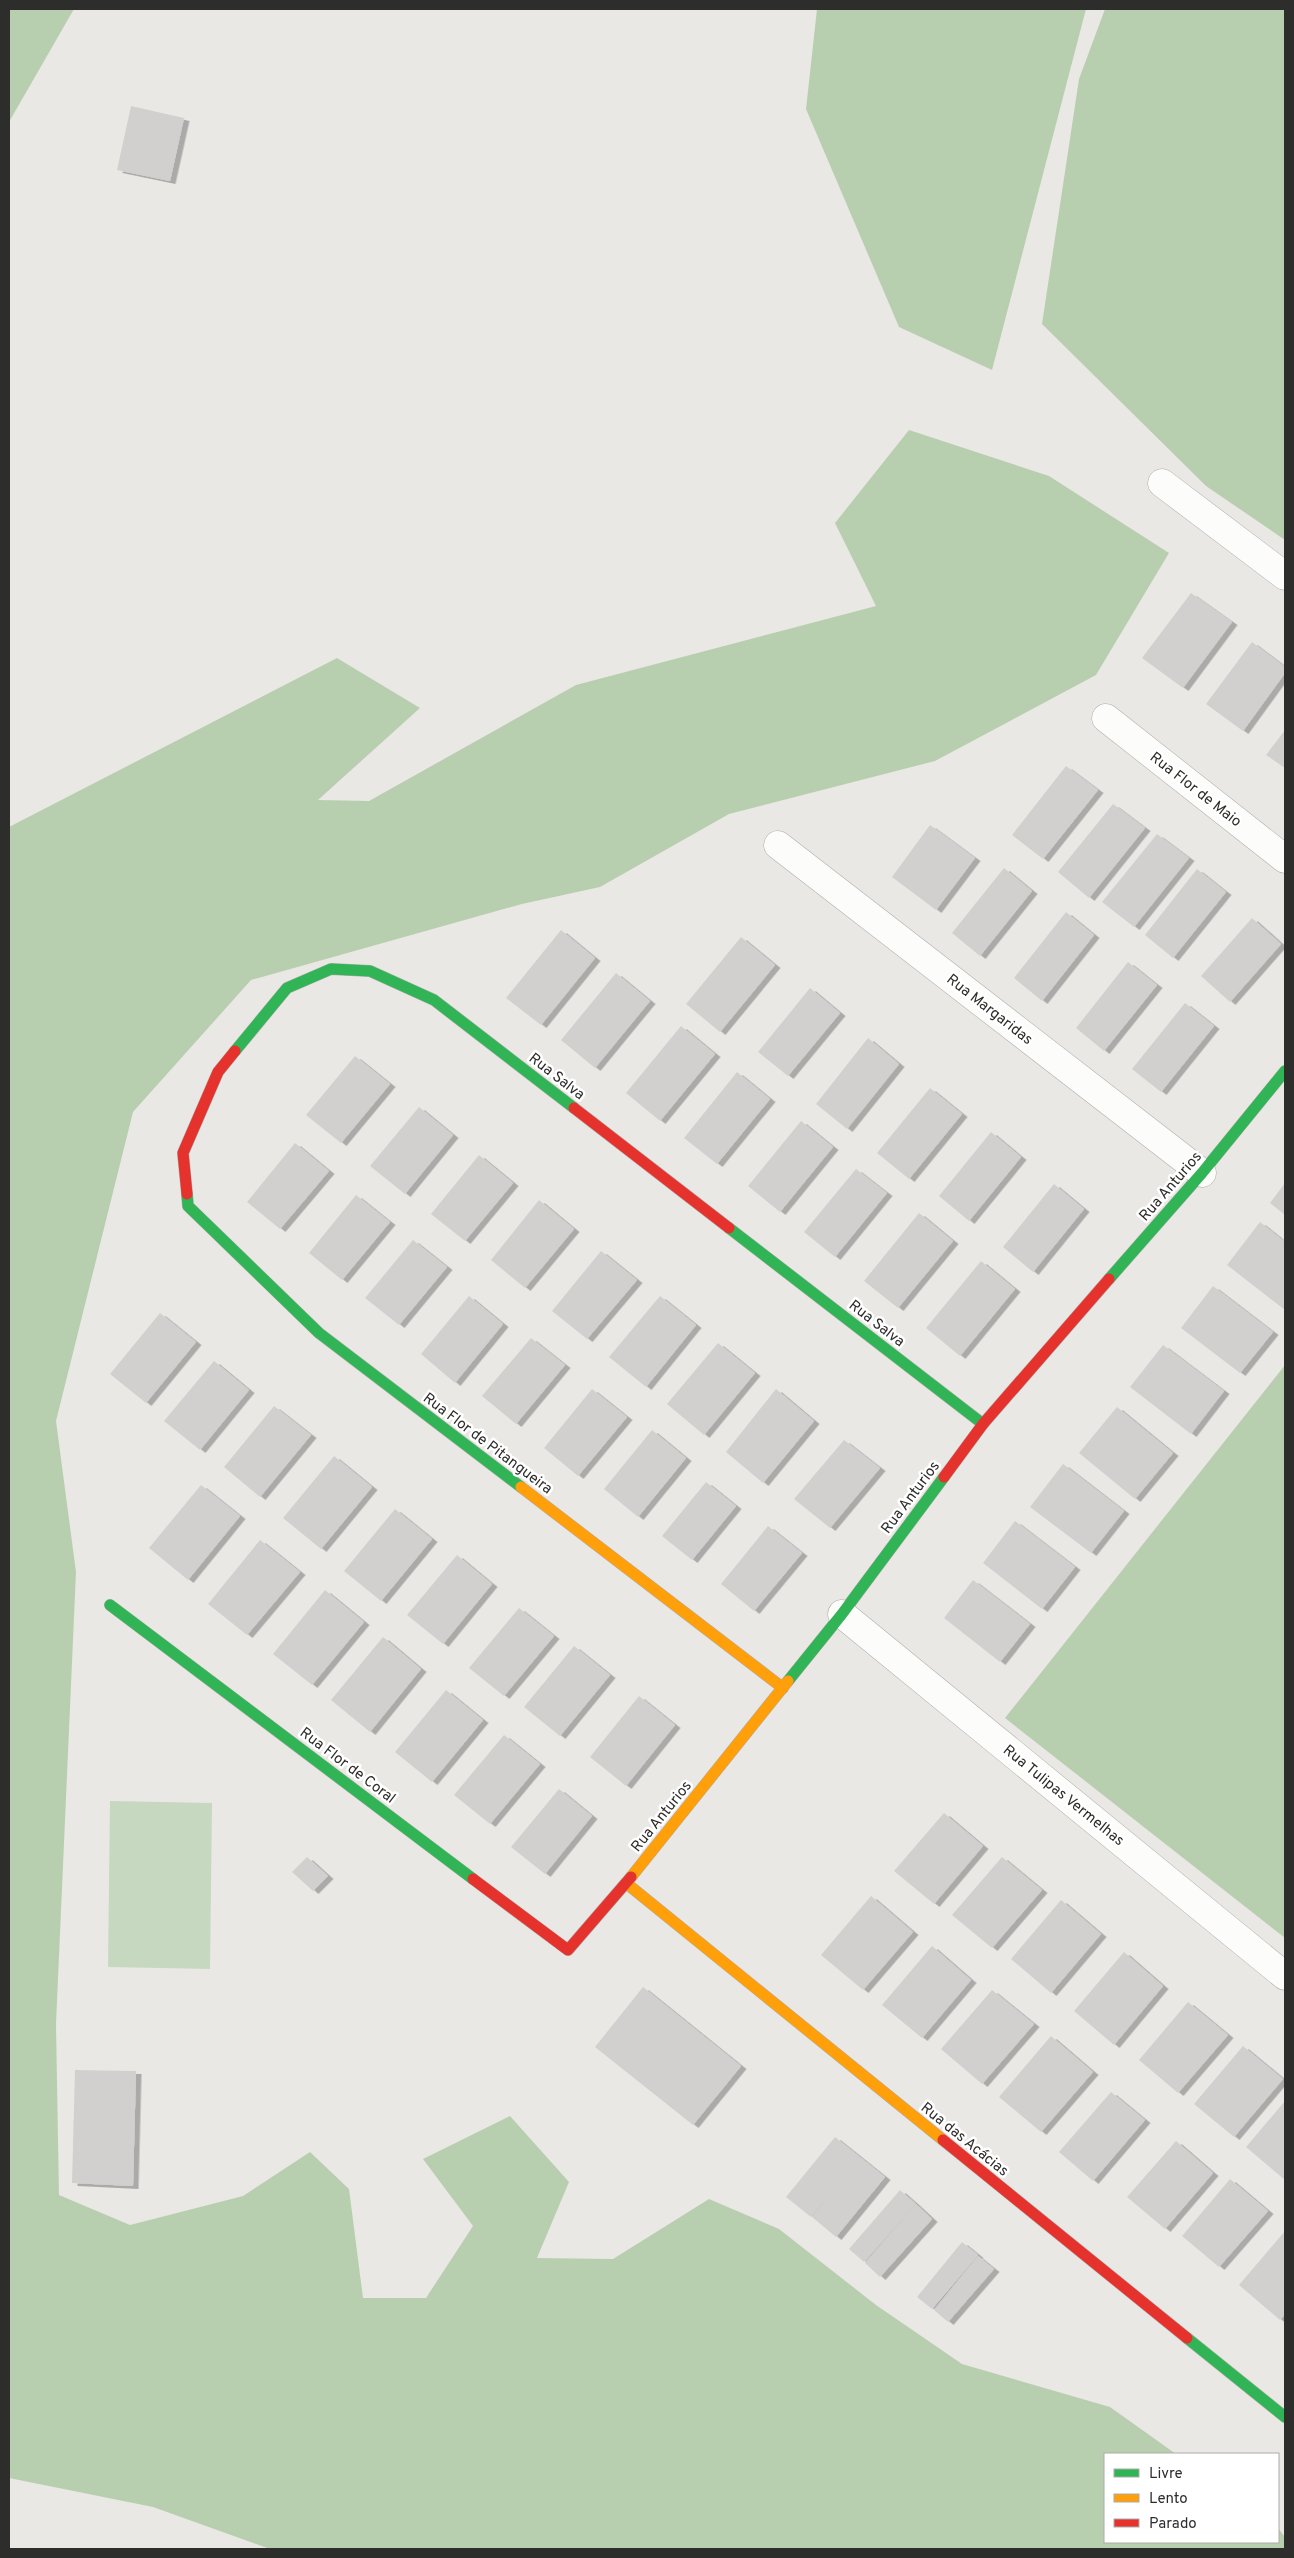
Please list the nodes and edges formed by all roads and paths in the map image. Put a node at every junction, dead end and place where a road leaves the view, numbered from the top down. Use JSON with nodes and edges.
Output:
{"nodes":[{"id":1,"x":1162,"y":483,"type":"dead end"},
{"id":2,"x":1285,"y":576,"type":"edge"},
{"id":3,"x":1106,"y":718,"type":"dead end"},
{"id":4,"x":778,"y":845,"type":"dead end"},
{"id":5,"x":1285,"y":859,"type":"edge"},
{"id":6,"x":1285,"y":1071,"type":"edge"},
{"id":7,"x":1202,"y":1173,"type":"junction"},
{"id":8,"x":188,"y":1206,"type":"joint"},
{"id":9,"x":983,"y":1424,"type":"junction"},
{"id":10,"x":110,"y":1605,"type":"dead end"},
{"id":11,"x":842,"y":1614,"type":"junction"},
{"id":12,"x":783,"y":1688,"type":"junction"},
{"id":13,"x":626,"y":1883,"type":"junction"},
{"id":14,"x":568,"y":1950,"type":"joint"},
{"id":15,"x":1285,"y":1976,"type":"edge"},
{"id":16,"x":1285,"y":2417,"type":"edge"}],
"edges":[{"from":1,"to":2,"type":"street"},
{"from":3,"to":5,"type":"street","name":"Rua Flor de Maio"},
{"from":4,"to":7,"type":"street","name":"Rua Margaridas"},
{"from":6,"to":7,"type":"street","name":"Rua Anturios"},
{"from":7,"to":9,"type":"street","name":"Rua Anturios"},
{"from":8,"to":9,"type":"street","name":"Rua Salva"},
{"from":8,"to":12,"type":"street","name":"Rua Flor de Pitangueira"},
{"from":9,"to":11,"type":"street","name":"Rua Anturios"},
{"from":10,"to":14,"type":"street","name":"Rua Flor de Coral"},
{"from":11,"to":12,"type":"street","name":"Rua Anturios"},
{"from":11,"to":15,"type":"street","name":"Rua Tulipas Vermelhas"},
{"from":12,"to":13,"type":"street","name":"Rua Anturios"},
{"from":13,"to":14,"type":"street","name":"Rua Anturios"},
{"from":13,"to":16,"type":"street","name":"Rua das Acácias"}]}
